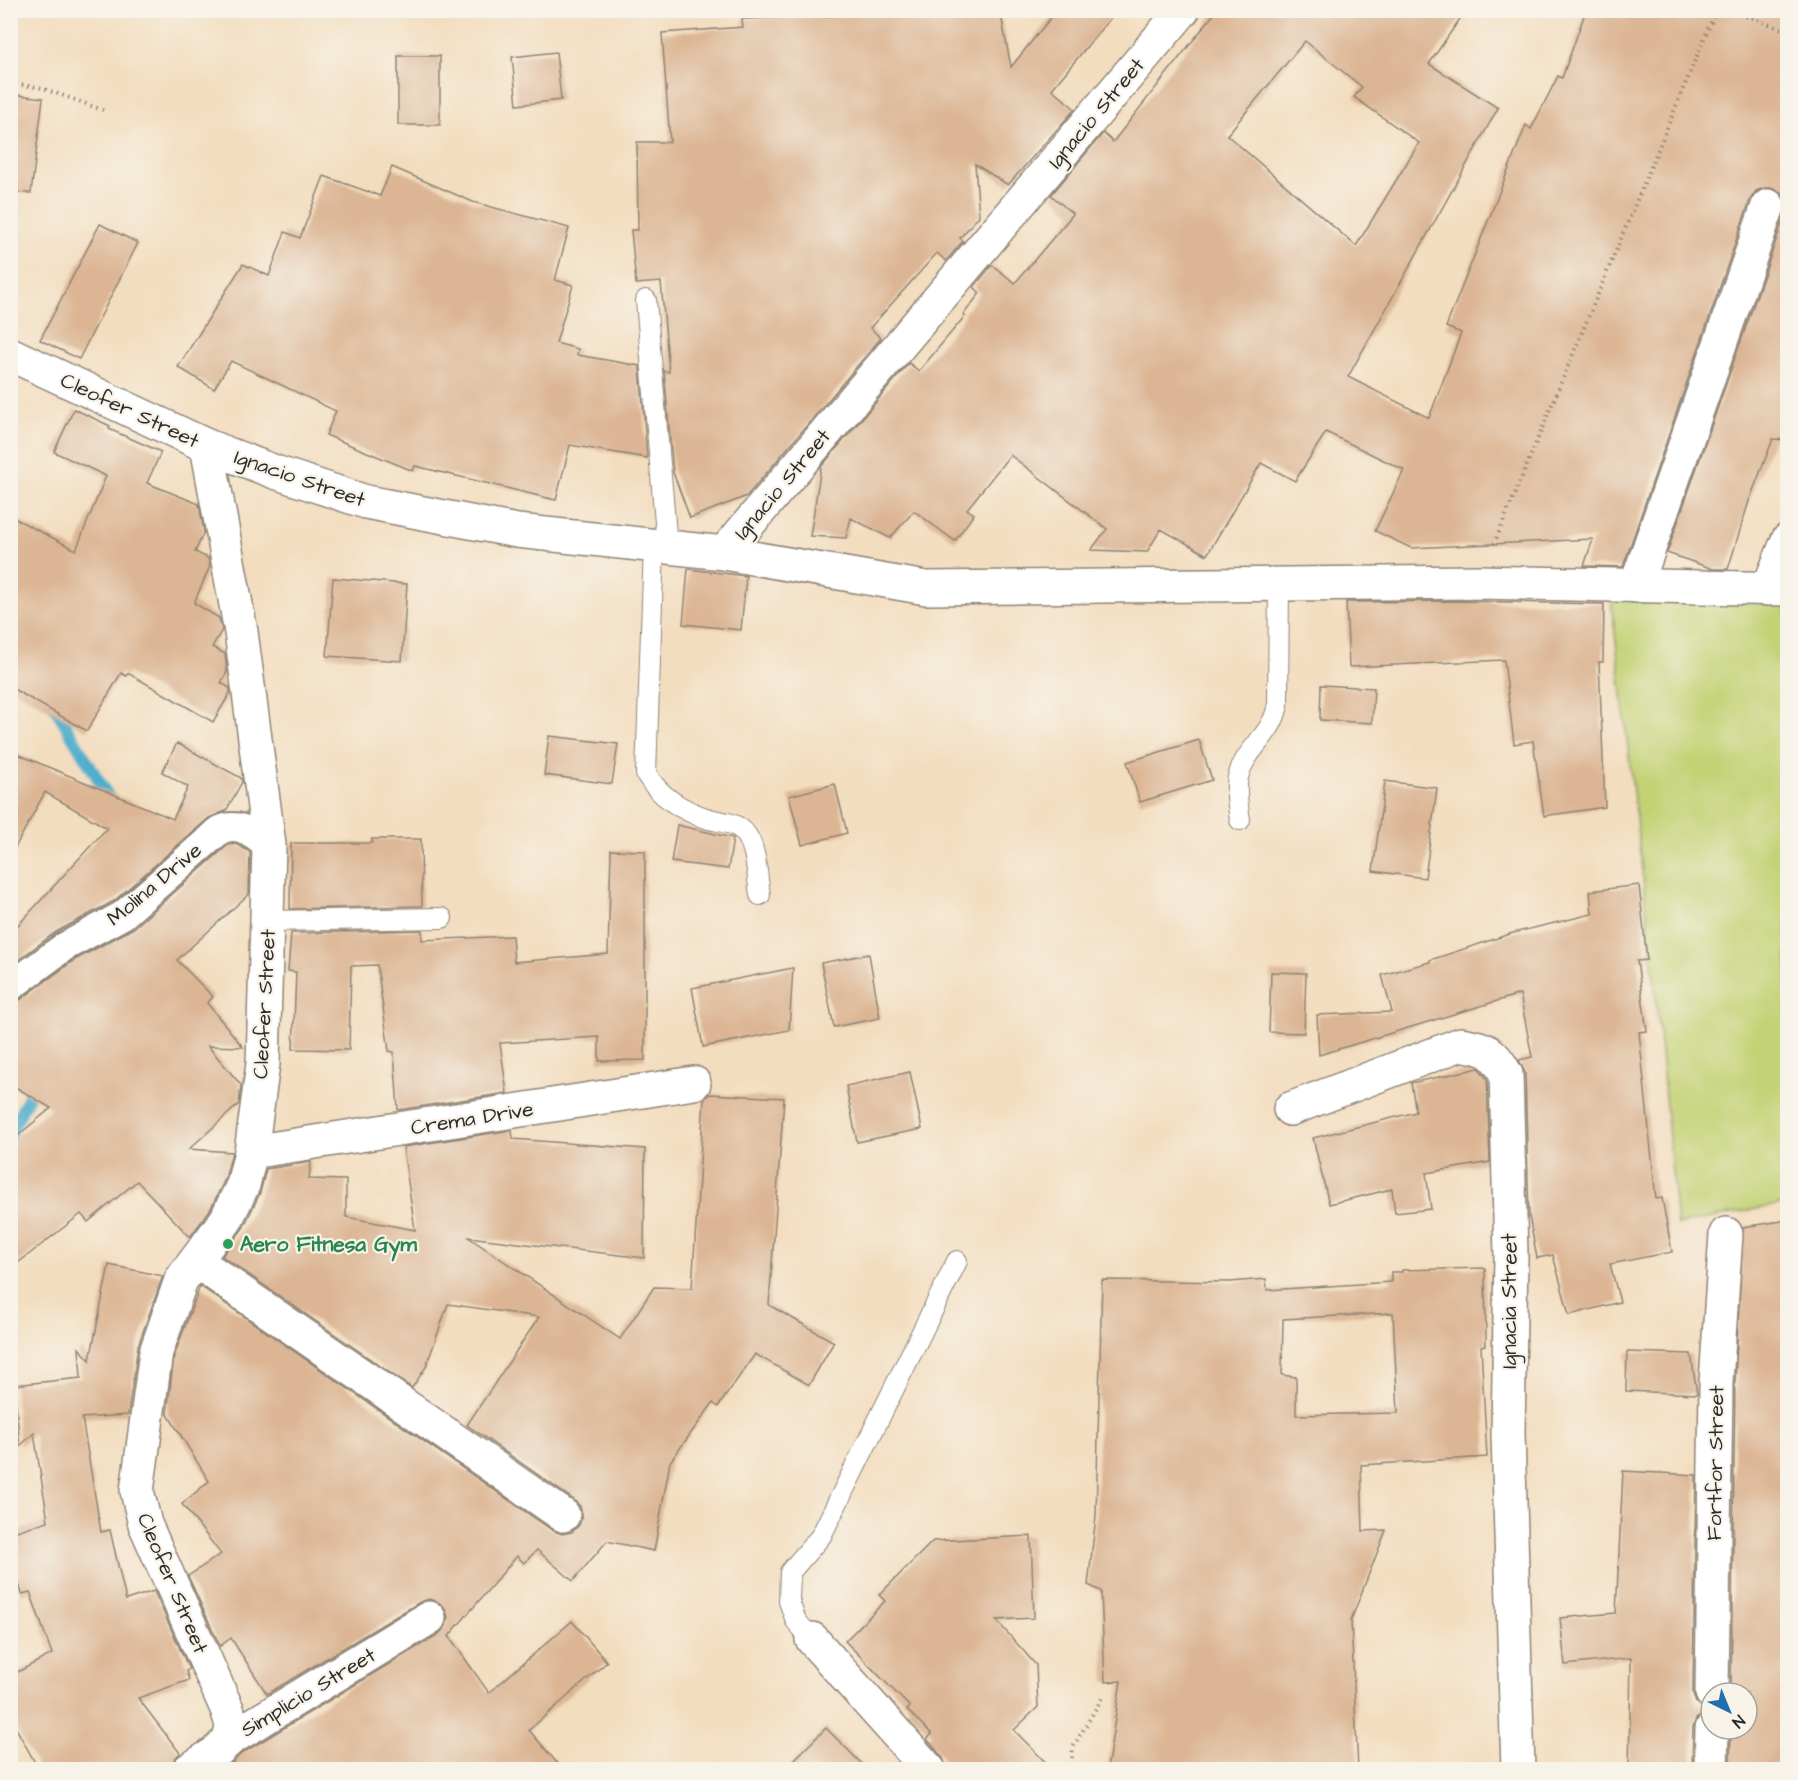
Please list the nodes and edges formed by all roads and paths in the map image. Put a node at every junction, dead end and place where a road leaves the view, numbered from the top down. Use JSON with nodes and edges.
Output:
{"nodes":[{"id":1,"x":1183,"y":10,"type":"edge"},
{"id":2,"x":1716,"y":10,"type":"edge"},
{"id":3,"x":1730,"y":10,"type":"edge"},
{"id":4,"x":1788,"y":31,"type":"edge"},
{"id":5,"x":10,"y":83,"type":"edge"},
{"id":6,"x":103,"y":110,"type":"dead end"},
{"id":7,"x":1768,"y":206,"type":"dead end"},
{"id":8,"x":646,"y":300,"type":"dead end"},
{"id":9,"x":10,"y":354,"type":"edge"},
{"id":10,"x":207,"y":446,"type":"junction"},
{"id":11,"x":1788,"y":540,"type":"edge"},
{"id":12,"x":661,"y":545,"type":"junction"},
{"id":13,"x":724,"y":553,"type":"junction"},
{"id":14,"x":1479,"y":582,"type":"junction"},
{"id":15,"x":1280,"y":583,"type":"junction"},
{"id":16,"x":1636,"y":586,"type":"junction"},
{"id":17,"x":1778,"y":589,"type":"edge"},
{"id":18,"x":1240,"y":820,"type":"dead end"},
{"id":19,"x":269,"y":845,"type":"junction"},
{"id":20,"x":760,"y":895,"type":"dead end"},
{"id":21,"x":442,"y":918,"type":"dead end"},
{"id":22,"x":268,"y":921,"type":"junction"},
{"id":23,"x":10,"y":987,"type":"edge"},
{"id":24,"x":694,"y":1083,"type":"dead end"},
{"id":25,"x":1290,"y":1109,"type":"dead end"},
{"id":26,"x":251,"y":1152,"type":"junction"},
{"id":27,"x":1726,"y":1234,"type":"dead end"},
{"id":28,"x":196,"y":1261,"type":"junction"},
{"id":29,"x":957,"y":1261,"type":"dead end"},
{"id":30,"x":563,"y":1515,"type":"dead end"},
{"id":31,"x":429,"y":1618,"type":"dead end"},
{"id":32,"x":812,"y":1640,"type":"joint"},
{"id":33,"x":1712,"y":1681,"type":"edge"},
{"id":34,"x":1104,"y":1695,"type":"dead end"},
{"id":35,"x":230,"y":1739,"type":"junction"},
{"id":36,"x":1712,"y":1741,"type":"edge"},
{"id":37,"x":189,"y":1770,"type":"edge"},
{"id":38,"x":929,"y":1770,"type":"edge"},
{"id":39,"x":1071,"y":1770,"type":"edge"},
{"id":40,"x":1518,"y":1770,"type":"edge"},
{"id":41,"x":1711,"y":1770,"type":"edge"}],
"edges":[{"from":1,"to":13,"type":"street","name":"Ignacio Street"},
{"from":2,"to":14,"type":"path"},
{"from":3,"to":4,"type":"path"},
{"from":5,"to":6,"type":"path"},
{"from":7,"to":16,"type":"street"},
{"from":8,"to":12,"type":"lane"},
{"from":9,"to":10,"type":"street","name":"Cleofer Street"},
{"from":10,"to":12,"type":"street","name":"Ignacio Street"},
{"from":10,"to":19,"type":"street","name":"Cleofer Street"},
{"from":11,"to":17,"type":"street"},
{"from":12,"to":13,"type":"street","name":"Ignacio Street"},
{"from":12,"to":20,"type":"lane"},
{"from":13,"to":15,"type":"street"},
{"from":14,"to":15,"type":"street"},
{"from":14,"to":16,"type":"street"},
{"from":15,"to":18,"type":"lane"},
{"from":16,"to":17,"type":"street"},
{"from":19,"to":22,"type":"street","name":"Cleofer Street"},
{"from":19,"to":23,"type":"street","name":"Molina Drive"},
{"from":21,"to":22,"type":"lane"},
{"from":22,"to":26,"type":"street","name":"Cleofer Street"},
{"from":24,"to":26,"type":"street","name":"Crema Drive"},
{"from":25,"to":40,"type":"street","name":"Ignacia Street"},
{"from":26,"to":28,"type":"street","name":"Cleofer Street"},
{"from":27,"to":33,"type":"street","name":"Fortfor Street"},
{"from":28,"to":30,"type":"street"},
{"from":28,"to":35,"type":"street","name":"Cleofer Street"},
{"from":29,"to":32,"type":"lane"},
{"from":31,"to":35,"type":"street","name":"Simplicio Street"},
{"from":32,"to":38,"type":"street"},
{"from":34,"to":39,"type":"path"},
{"from":35,"to":37,"type":"street","name":"Simplicio Street"},
{"from":36,"to":41,"type":"street"}]}
